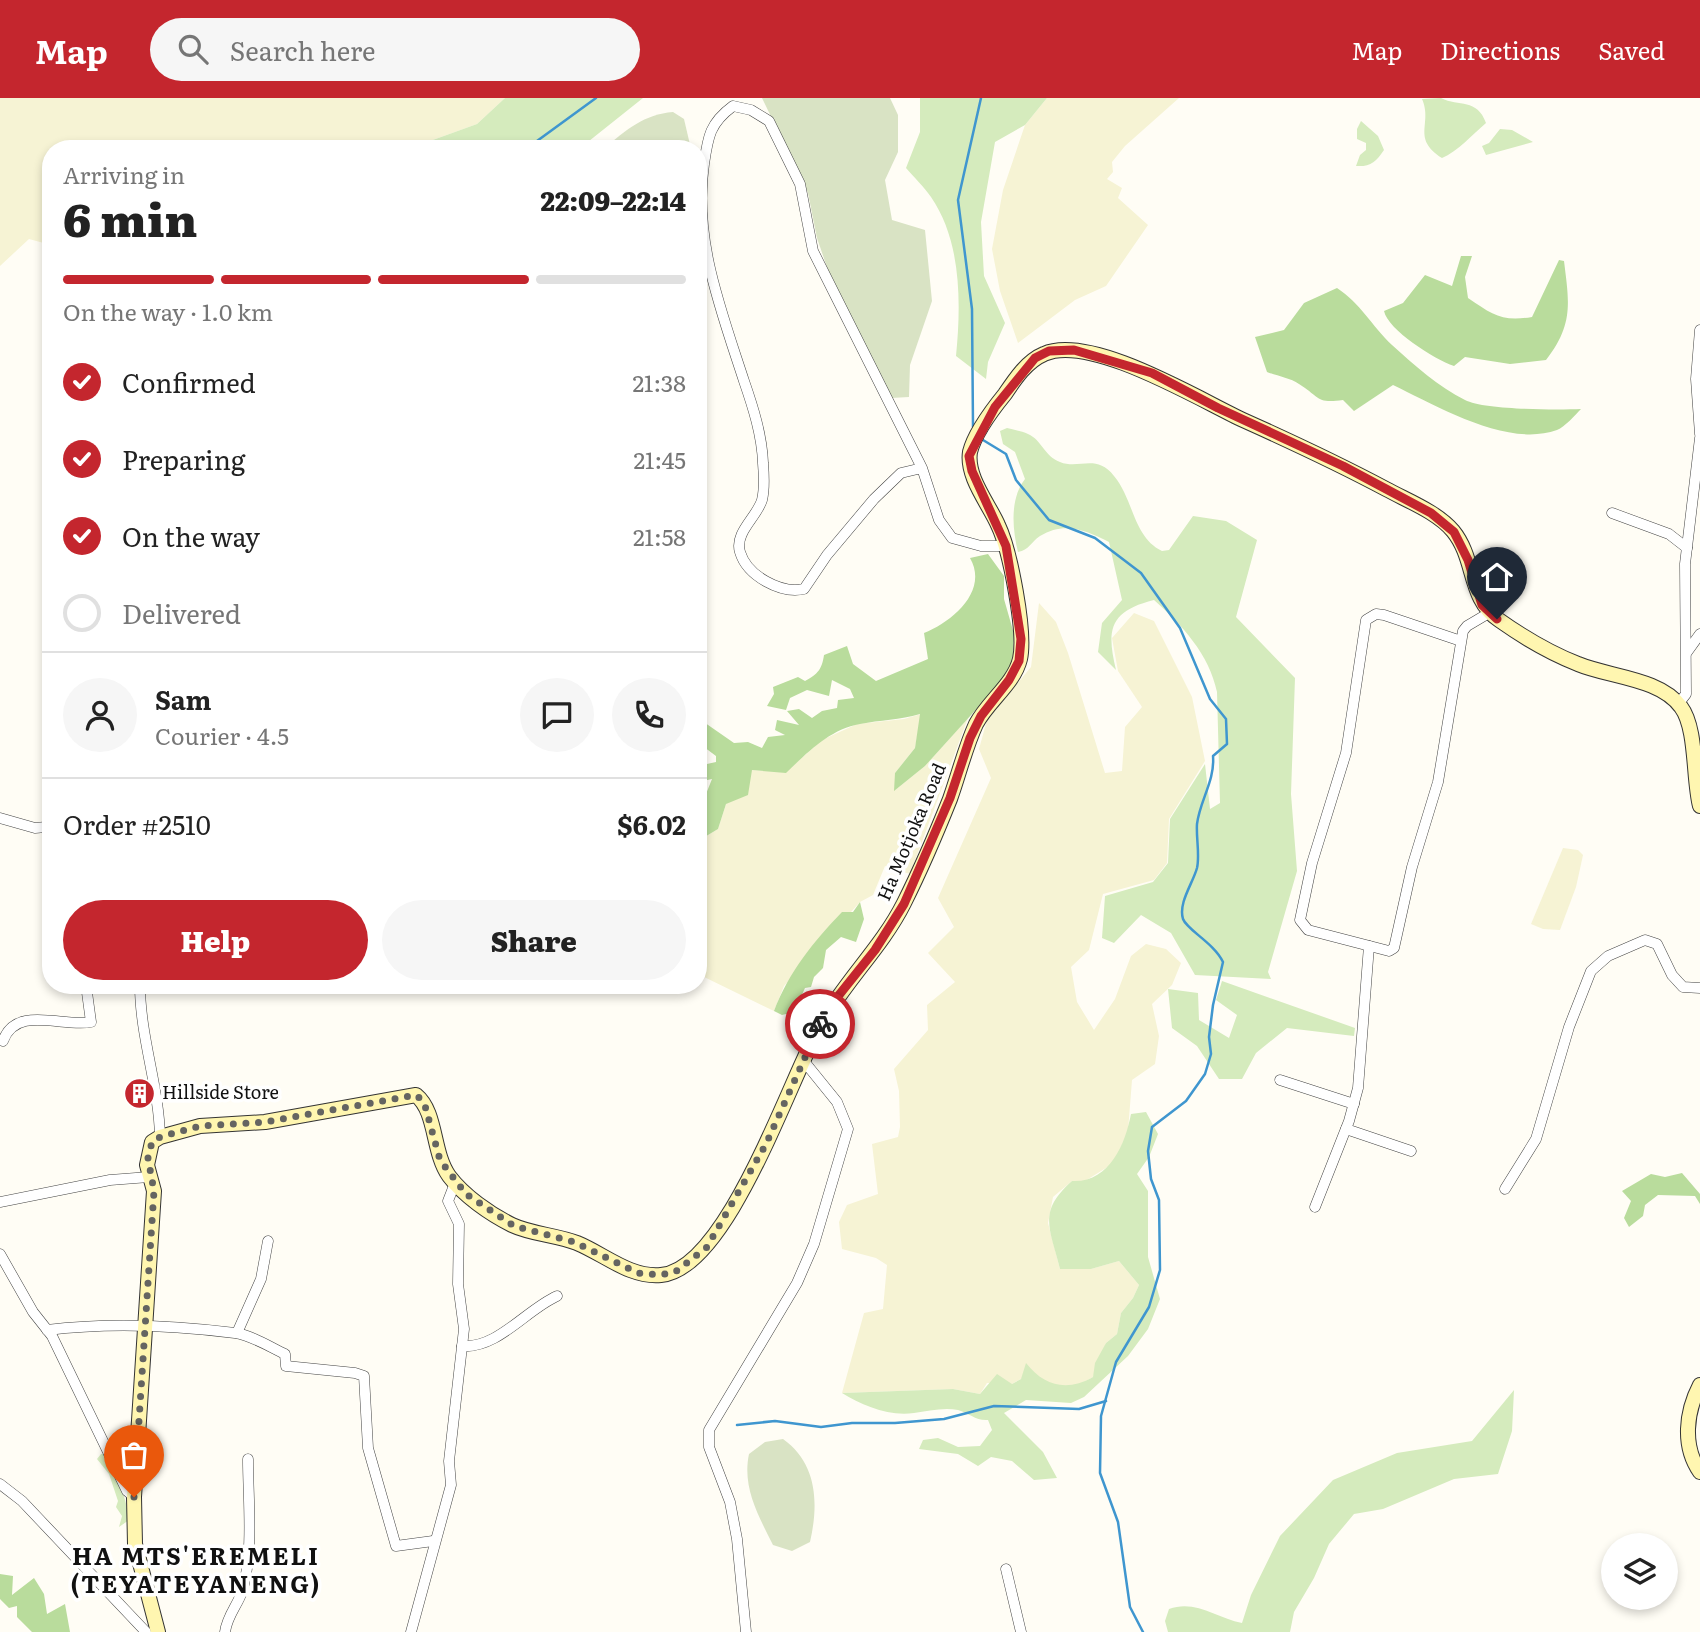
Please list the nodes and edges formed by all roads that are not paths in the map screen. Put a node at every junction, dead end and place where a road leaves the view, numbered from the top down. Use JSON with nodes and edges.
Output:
{"nodes":[{"id":1,"x":707,"y":147,"type":"edge"},
{"id":2,"x":707,"y":257,"type":"edge"},
{"id":3,"x":1700,"y":330,"type":"edge"},
{"id":4,"x":1700,"y":436,"type":"edge"},
{"id":5,"x":922,"y":468,"type":"junction"},
{"id":6,"x":1612,"y":513,"type":"dead end"},
{"id":7,"x":1006,"y":546,"type":"junction"},
{"id":8,"x":1687,"y":548,"type":"junction"},
{"id":9,"x":1489,"y":613,"type":"junction"},
{"id":10,"x":1700,"y":634,"type":"edge"},
{"id":11,"x":1461,"y":641,"type":"junction"},
{"id":12,"x":1687,"y":652,"type":"junction"},
{"id":13,"x":1679,"y":704,"type":"junction"},
{"id":14,"x":1700,"y":806,"type":"edge"},
{"id":15,"x":0,"y":818,"type":"edge"},
{"id":16,"x":42,"y":827,"type":"edge"},
{"id":17,"x":1369,"y":946,"type":"junction"},
{"id":18,"x":1700,"y":988,"type":"edge"},
{"id":19,"x":87,"y":994,"type":"edge"},
{"id":20,"x":141,"y":994,"type":"edge"},
{"id":21,"x":0,"y":1041,"type":"edge"},
{"id":22,"x":803,"y":1060,"type":"junction"},
{"id":23,"x":1280,"y":1080,"type":"dead end"},
{"id":24,"x":1354,"y":1104,"type":"junction"},
{"id":25,"x":1346,"y":1129,"type":"junction"},
{"id":26,"x":160,"y":1137,"type":"junction"},
{"id":27,"x":1411,"y":1151,"type":"dead end"},
{"id":28,"x":149,"y":1177,"type":"junction"},
{"id":29,"x":455,"y":1183,"type":"junction"},
{"id":30,"x":1505,"y":1189,"type":"dead end"},
{"id":31,"x":0,"y":1202,"type":"edge"},
{"id":32,"x":1315,"y":1207,"type":"dead end"},
{"id":33,"x":268,"y":1241,"type":"dead end"},
{"id":34,"x":0,"y":1254,"type":"edge"},
{"id":35,"x":557,"y":1296,"type":"dead end"},
{"id":36,"x":146,"y":1325,"type":"junction"},
{"id":37,"x":47,"y":1330,"type":"junction"},
{"id":38,"x":237,"y":1333,"type":"junction"},
{"id":39,"x":462,"y":1346,"type":"junction"},
{"id":40,"x":1700,"y":1385,"type":"edge"},
{"id":41,"x":248,"y":1459,"type":"dead end"},
{"id":42,"x":1700,"y":1472,"type":"edge"},
{"id":43,"x":0,"y":1484,"type":"edge"},
{"id":44,"x":134,"y":1497,"type":"junction"},
{"id":45,"x":433,"y":1541,"type":"junction"},
{"id":46,"x":1006,"y":1569,"type":"dead end"},
{"id":47,"x":146,"y":1632,"type":"edge"},
{"id":48,"x":158,"y":1632,"type":"edge"},
{"id":49,"x":225,"y":1632,"type":"edge"},
{"id":50,"x":411,"y":1632,"type":"edge"},
{"id":51,"x":746,"y":1632,"type":"edge"},
{"id":52,"x":1021,"y":1632,"type":"edge"}],
"edges":[{"from":1,"to":5,"type":"street"},
{"from":2,"to":5,"type":"street"},
{"from":3,"to":4,"type":"street"},
{"from":4,"to":8,"type":"street"},
{"from":5,"to":7,"type":"street"},
{"from":6,"to":8,"type":"street"},
{"from":7,"to":9,"type":"street","name":"Ha Motjoka Road"},
{"from":7,"to":22,"type":"street","name":"Ha Motjoka Road"},
{"from":8,"to":12,"type":"street"},
{"from":9,"to":11,"type":"street"},
{"from":9,"to":13,"type":"street"},
{"from":10,"to":12,"type":"street"},
{"from":11,"to":17,"type":"street"},
{"from":11,"to":17,"type":"street"},
{"from":12,"to":13,"type":"street"},
{"from":13,"to":14,"type":"street"},
{"from":15,"to":16,"type":"street"},
{"from":17,"to":24,"type":"street"},
{"from":18,"to":30,"type":"street"},
{"from":19,"to":21,"type":"street"},
{"from":20,"to":26,"type":"street"},
{"from":22,"to":29,"type":"street","name":"Ha Motjoka Road"},
{"from":22,"to":51,"type":"street"},
{"from":23,"to":24,"type":"street"},
{"from":24,"to":25,"type":"street"},
{"from":25,"to":27,"type":"street"},
{"from":25,"to":32,"type":"street"},
{"from":26,"to":28,"type":"street"},
{"from":26,"to":29,"type":"street","name":"Ha Motjoka Road"},
{"from":28,"to":31,"type":"street"},
{"from":28,"to":36,"type":"street"},
{"from":29,"to":39,"type":"street"},
{"from":33,"to":38,"type":"street"},
{"from":34,"to":37,"type":"street"},
{"from":35,"to":39,"type":"street"},
{"from":36,"to":37,"type":"street"},
{"from":36,"to":38,"type":"street"},
{"from":36,"to":44,"type":"street"},
{"from":37,"to":44,"type":"street"},
{"from":38,"to":45,"type":"street"},
{"from":39,"to":45,"type":"street"},
{"from":40,"to":42,"type":"street"},
{"from":41,"to":49,"type":"street"},
{"from":43,"to":47,"type":"street"},
{"from":44,"to":48,"type":"street"},
{"from":45,"to":50,"type":"street"},
{"from":46,"to":52,"type":"street"}]}
